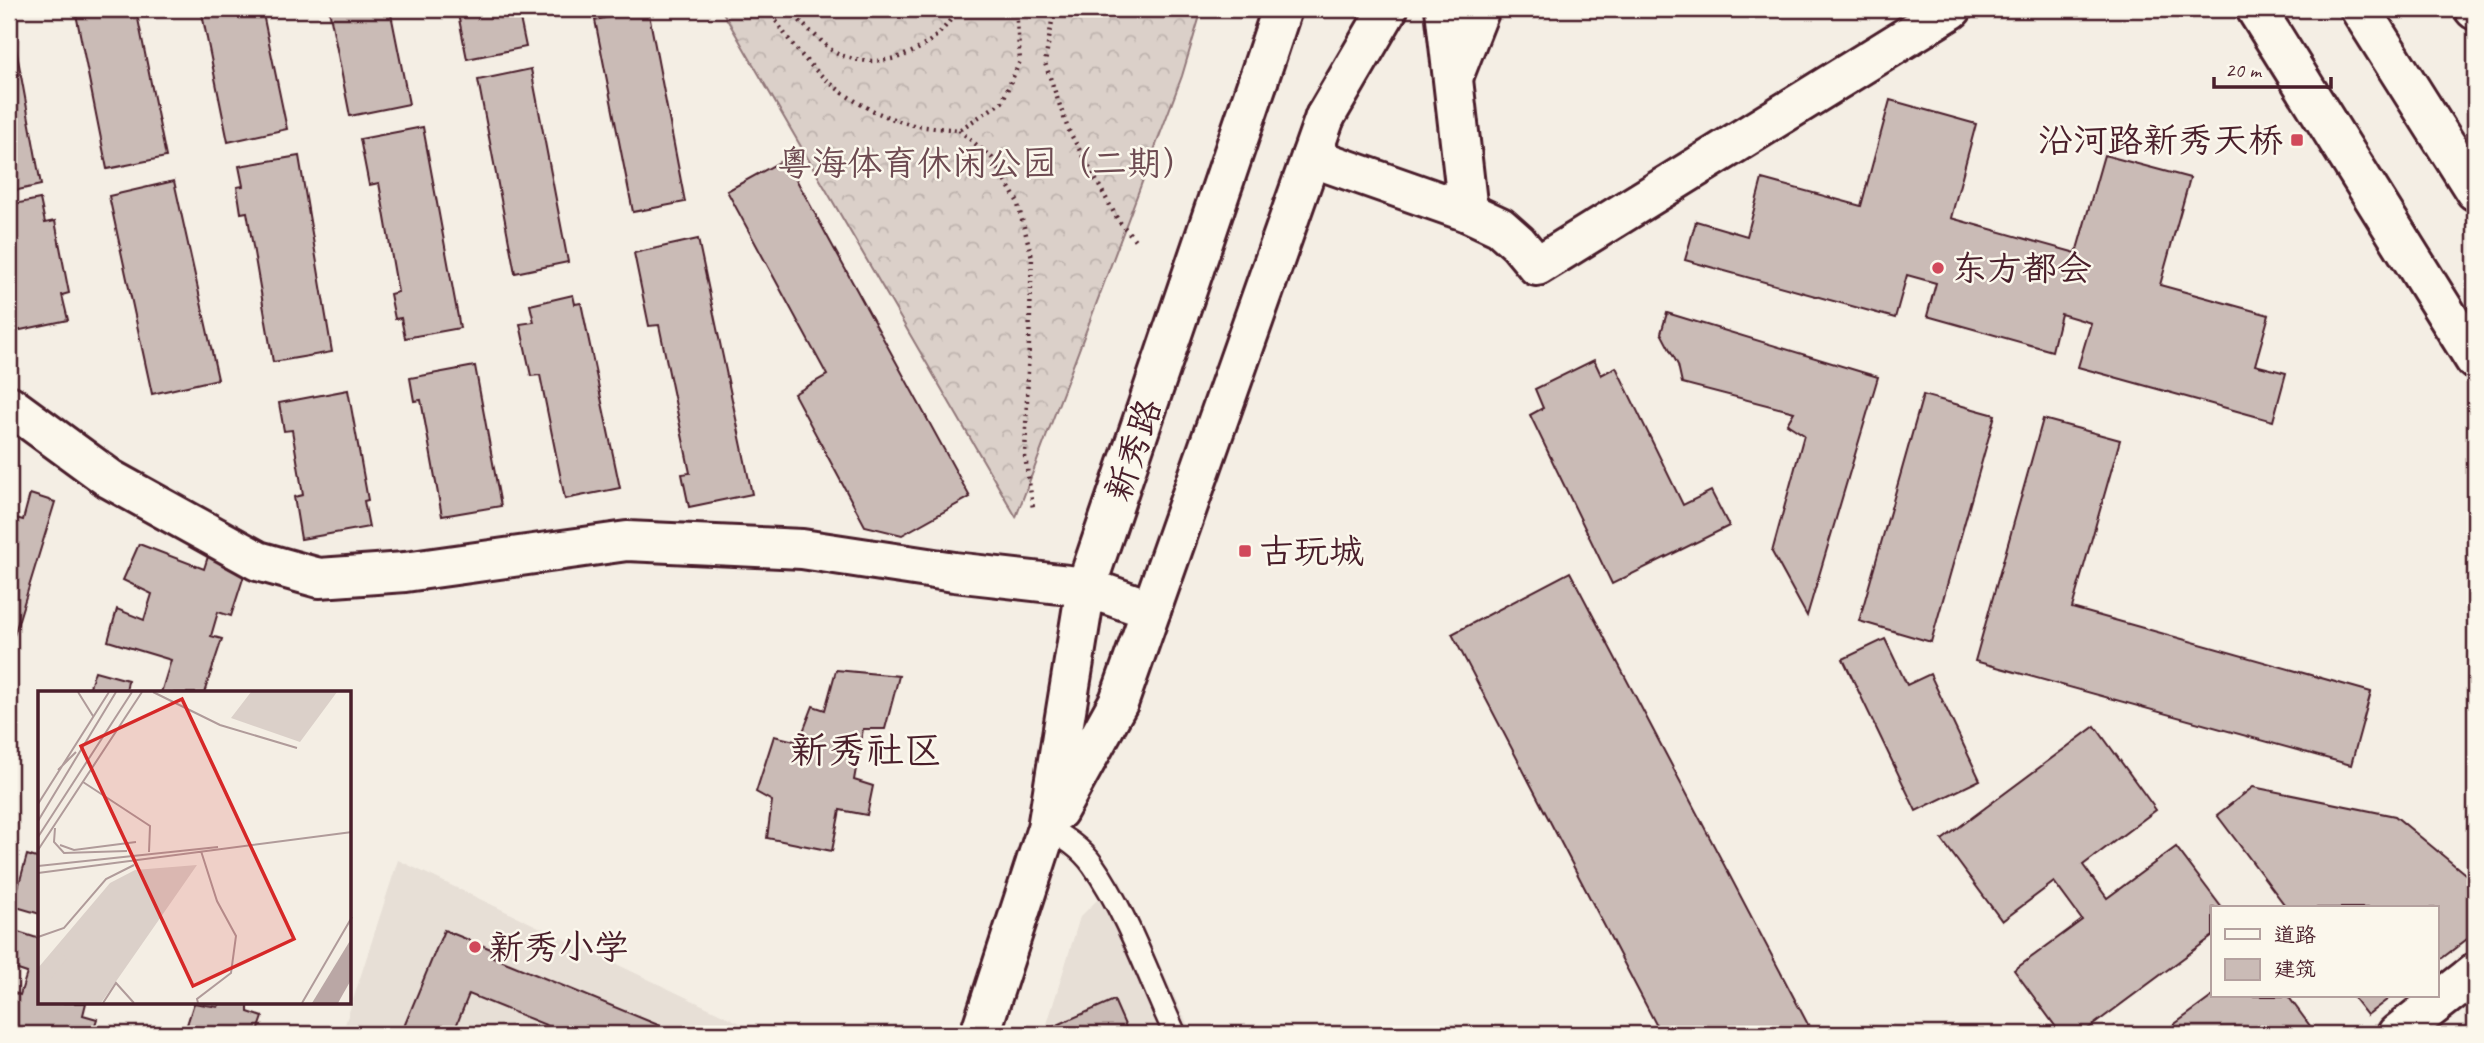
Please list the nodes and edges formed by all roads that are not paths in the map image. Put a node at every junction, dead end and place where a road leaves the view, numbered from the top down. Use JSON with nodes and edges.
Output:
{"nodes":[{"id":1,"x":1263,"y":9,"type":"edge"},
{"id":2,"x":1282,"y":9,"type":"edge"},
{"id":3,"x":1361,"y":9,"type":"edge"},
{"id":4,"x":1388,"y":9,"type":"edge"},
{"id":5,"x":1446,"y":9,"type":"edge"},
{"id":6,"x":1480,"y":9,"type":"edge"},
{"id":7,"x":1952,"y":9,"type":"edge"},
{"id":8,"x":2256,"y":9,"type":"edge"},
{"id":9,"x":2360,"y":9,"type":"edge"},
{"id":10,"x":1452,"y":80,"type":"junction"},
{"id":11,"x":1258,"y":81,"type":"junction"},
{"id":12,"x":1325,"y":117,"type":"junction"},
{"id":13,"x":1311,"y":157,"type":"junction"},
{"id":14,"x":2475,"y":191,"type":"edge"},
{"id":15,"x":1468,"y":212,"type":"junction"},
{"id":16,"x":2475,"y":360,"type":"edge"},
{"id":17,"x":9,"y":405,"type":"edge"},
{"id":18,"x":1086,"y":587,"type":"junction"},
{"id":19,"x":1151,"y":610,"type":"junction"},
{"id":20,"x":1047,"y":828,"type":"junction"},
{"id":21,"x":2475,"y":973,"type":"edge"},
{"id":22,"x":980,"y":1034,"type":"edge"},
{"id":23,"x":1175,"y":1034,"type":"edge"},
{"id":24,"x":2397,"y":1034,"type":"edge"}],
"edges":[{"from":1,"to":11,"type":"main road"},
{"from":2,"to":11,"type":"main road"},
{"from":3,"to":12,"type":"main road"},
{"from":4,"to":12,"type":"main road"},
{"from":5,"to":10,"type":"main road"},
{"from":6,"to":10,"type":"main road"},
{"from":7,"to":15,"type":"main road"},
{"from":8,"to":16,"type":"main road"},
{"from":9,"to":14,"type":"main road"},
{"from":10,"to":15,"type":"main road"},
{"from":11,"to":18,"type":"main road","name":"新秀路"},
{"from":12,"to":13,"type":"main road","name":"新秀路"},
{"from":13,"to":15,"type":"main road"},
{"from":13,"to":19,"type":"main road","name":"新秀路"},
{"from":17,"to":18,"type":"main road"},
{"from":18,"to":19,"type":"main road"},
{"from":18,"to":20,"type":"main road","name":"新秀路"},
{"from":19,"to":20,"type":"main road","name":"新秀路"},
{"from":20,"to":22,"type":"main road","name":"新秀路"},
{"from":20,"to":23,"type":"lane"},
{"from":21,"to":24,"type":"main road"}]}
